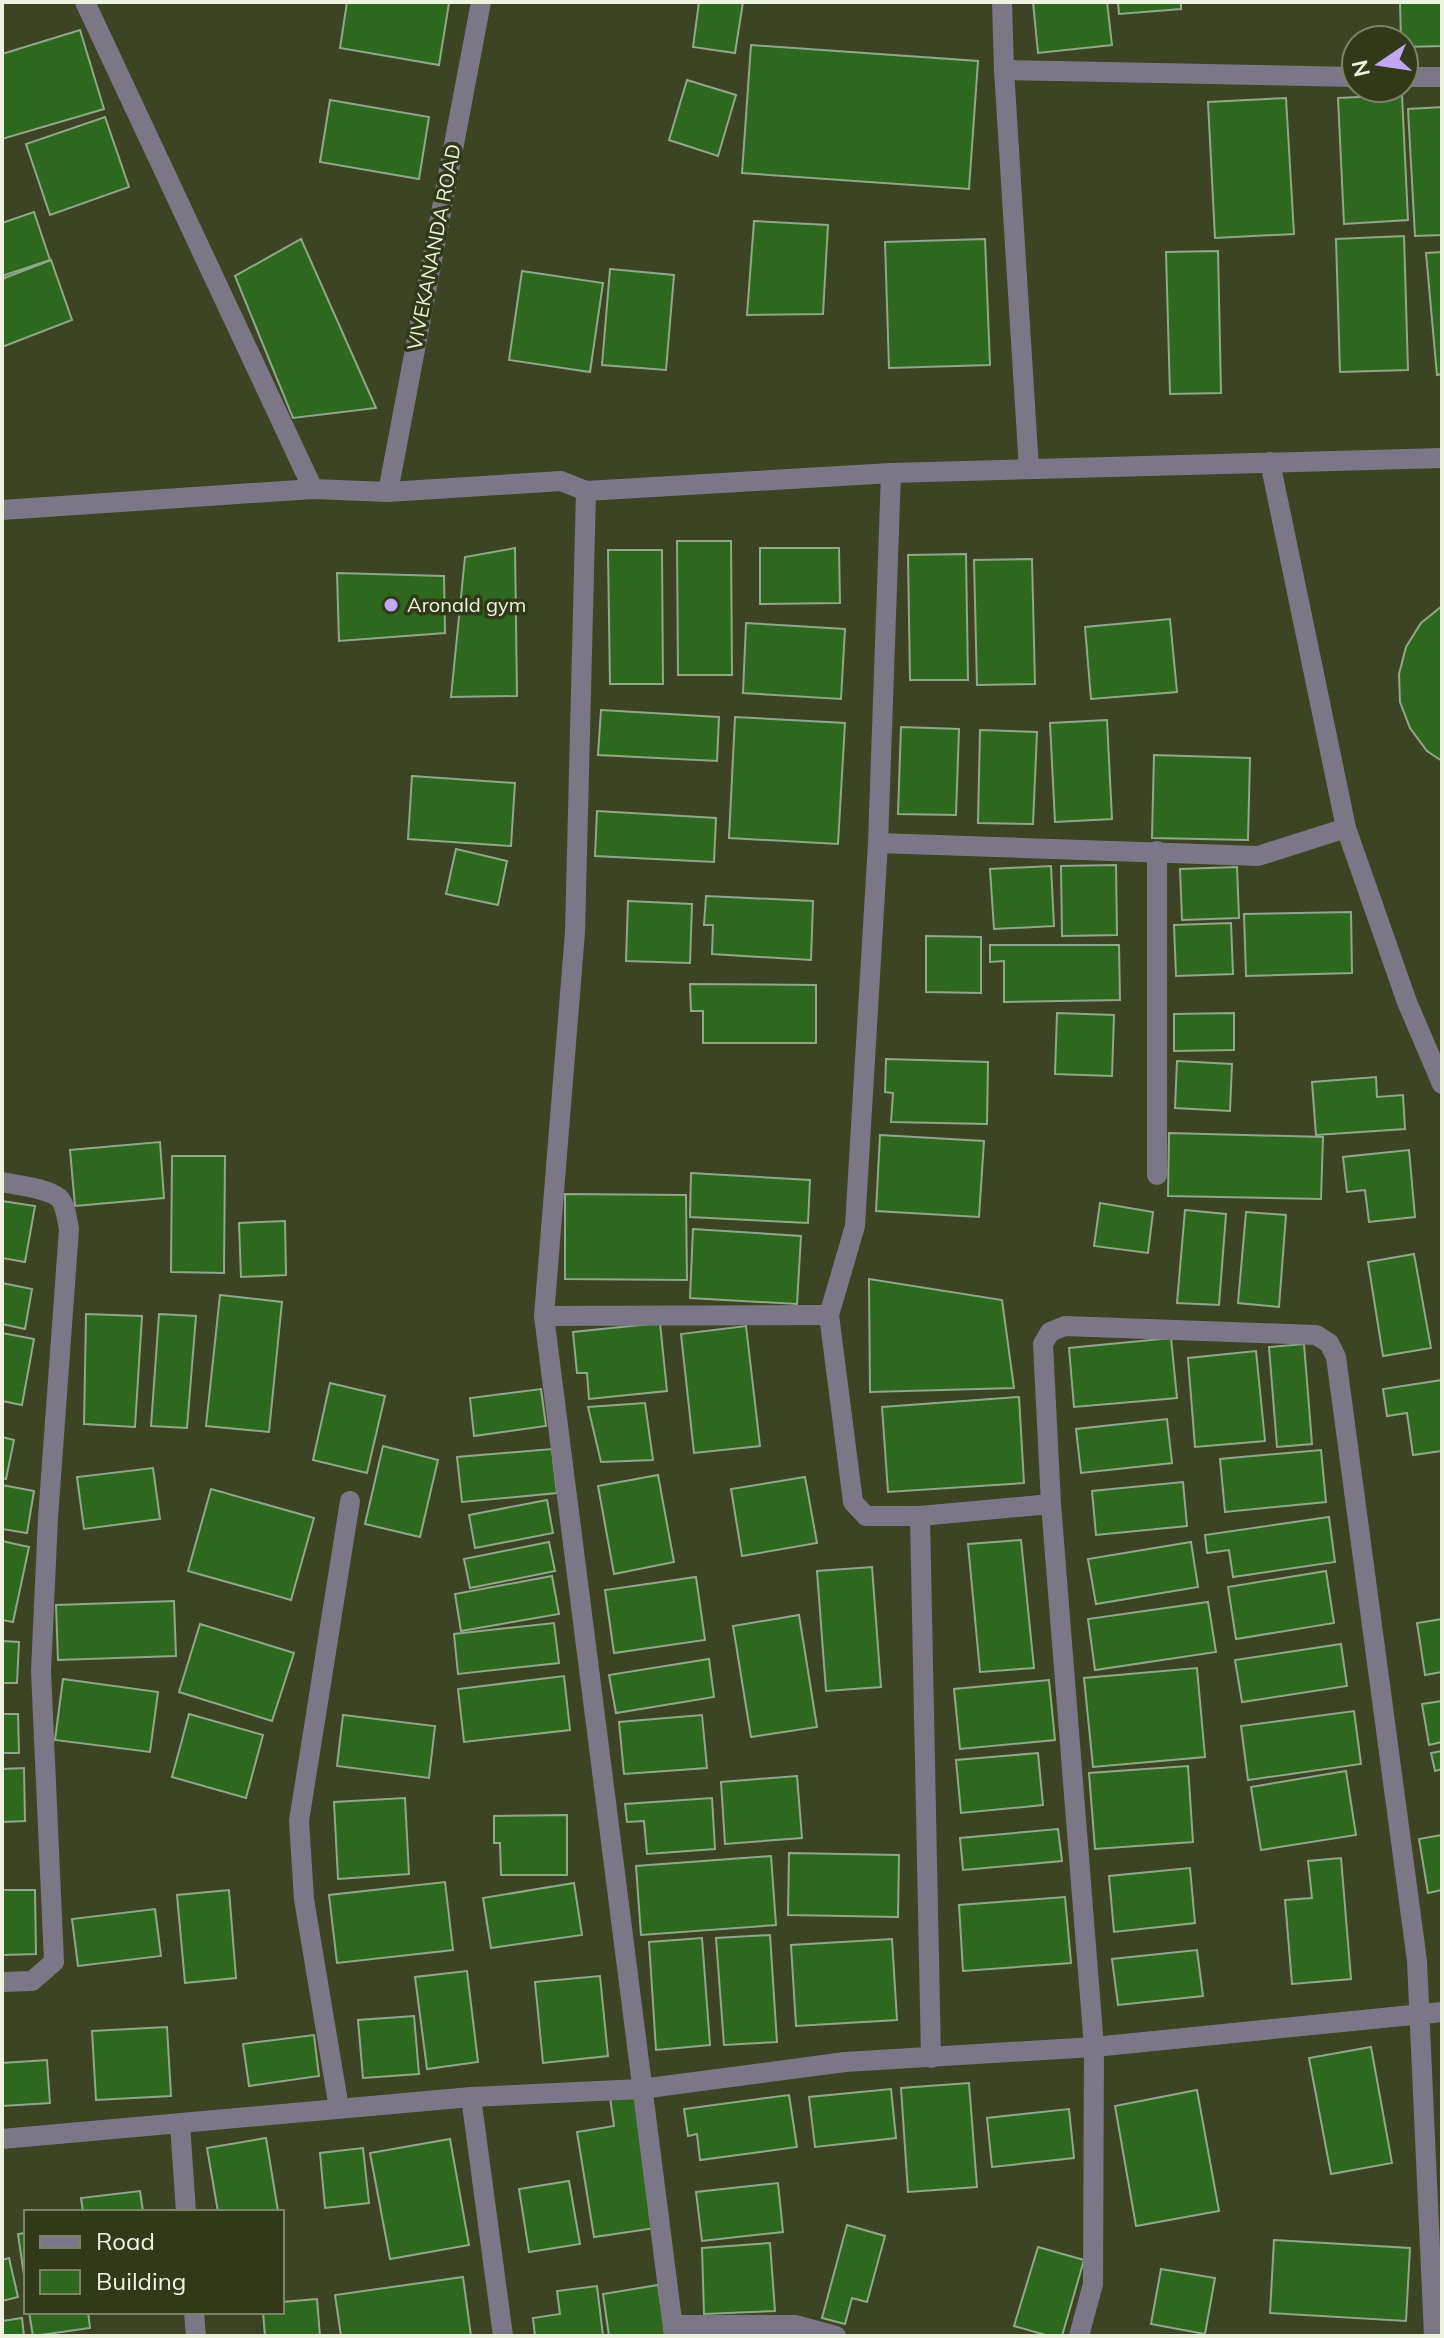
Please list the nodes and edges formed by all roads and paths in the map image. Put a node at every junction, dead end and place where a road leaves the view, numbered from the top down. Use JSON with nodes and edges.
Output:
{"nodes":[{"id":1,"x":85,"y":2,"type":"edge"},
{"id":2,"x":481,"y":2,"type":"edge"},
{"id":3,"x":1002,"y":2,"type":"edge"},
{"id":4,"x":1004,"y":70,"type":"junction"},
{"id":5,"x":1340,"y":77,"type":"edge"},
{"id":6,"x":1420,"y":77,"type":"edge"},
{"id":7,"x":1442,"y":77,"type":"edge"},
{"id":8,"x":1442,"y":458,"type":"edge"},
{"id":9,"x":1270,"y":462,"type":"junction"},
{"id":10,"x":1029,"y":469,"type":"junction"},
{"id":11,"x":891,"y":473,"type":"junction"},
{"id":12,"x":313,"y":489,"type":"junction"},
{"id":13,"x":586,"y":491,"type":"junction"},
{"id":14,"x":388,"y":492,"type":"junction"},
{"id":15,"x":2,"y":510,"type":"edge"},
{"id":16,"x":1346,"y":828,"type":"junction"},
{"id":17,"x":878,"y":843,"type":"junction"},
{"id":18,"x":1157,"y":851,"type":"junction"},
{"id":19,"x":1442,"y":1084,"type":"edge"},
{"id":20,"x":1157,"y":1175,"type":"dead end"},
{"id":21,"x":2,"y":1182,"type":"edge"},
{"id":22,"x":829,"y":1315,"type":"junction"},
{"id":23,"x":544,"y":1316,"type":"junction"},
{"id":24,"x":350,"y":1501,"type":"dead end"},
{"id":25,"x":1051,"y":1504,"type":"junction"},
{"id":26,"x":920,"y":1516,"type":"junction"},
{"id":27,"x":2,"y":1982,"type":"edge"},
{"id":28,"x":1442,"y":2012,"type":"edge"},
{"id":29,"x":1420,"y":2015,"type":"junction"},
{"id":30,"x":1094,"y":2047,"type":"junction"},
{"id":31,"x":931,"y":2058,"type":"junction"},
{"id":32,"x":641,"y":2089,"type":"junction"},
{"id":33,"x":471,"y":2097,"type":"junction"},
{"id":34,"x":339,"y":2108,"type":"junction"},
{"id":35,"x":180,"y":2124,"type":"junction"},
{"id":36,"x":2,"y":2139,"type":"edge"},
{"id":37,"x":186,"y":2210,"type":"edge"},
{"id":38,"x":194,"y":2314,"type":"edge"},
{"id":39,"x":674,"y":2330,"type":"edge"},
{"id":40,"x":196,"y":2336,"type":"edge"},
{"id":41,"x":503,"y":2336,"type":"edge"},
{"id":42,"x":836,"y":2336,"type":"edge"},
{"id":43,"x":1079,"y":2336,"type":"edge"},
{"id":44,"x":1434,"y":2336,"type":"edge"}],
"edges":[{"from":1,"to":12,"type":"street"},
{"from":2,"to":14,"type":"street","name":"VIVEKANANDA ROAD"},
{"from":3,"to":4,"type":"street"},
{"from":4,"to":5,"type":"street"},
{"from":4,"to":10,"type":"street"},
{"from":6,"to":7,"type":"street"},
{"from":8,"to":9,"type":"street"},
{"from":9,"to":10,"type":"street"},
{"from":9,"to":16,"type":"street"},
{"from":10,"to":11,"type":"street"},
{"from":11,"to":13,"type":"street"},
{"from":11,"to":17,"type":"street"},
{"from":12,"to":14,"type":"street"},
{"from":12,"to":15,"type":"street"},
{"from":13,"to":14,"type":"street"},
{"from":13,"to":23,"type":"street"},
{"from":16,"to":18,"type":"street"},
{"from":16,"to":19,"type":"street"},
{"from":17,"to":18,"type":"street"},
{"from":17,"to":22,"type":"street"},
{"from":18,"to":20,"type":"street"},
{"from":21,"to":27,"type":"street"},
{"from":22,"to":23,"type":"street"},
{"from":22,"to":26,"type":"street"},
{"from":23,"to":32,"type":"street"},
{"from":24,"to":34,"type":"street"},
{"from":25,"to":26,"type":"street"},
{"from":25,"to":29,"type":"street"},
{"from":25,"to":30,"type":"street"},
{"from":26,"to":31,"type":"street"},
{"from":28,"to":29,"type":"street"},
{"from":29,"to":30,"type":"street"},
{"from":29,"to":44,"type":"street"},
{"from":30,"to":31,"type":"street"},
{"from":30,"to":43,"type":"street"},
{"from":31,"to":32,"type":"street"},
{"from":32,"to":33,"type":"street"},
{"from":32,"to":39,"type":"street"},
{"from":33,"to":34,"type":"street"},
{"from":33,"to":41,"type":"street"},
{"from":34,"to":35,"type":"street"},
{"from":35,"to":36,"type":"street"},
{"from":35,"to":37,"type":"street"},
{"from":38,"to":40,"type":"street"},
{"from":39,"to":42,"type":"street"}]}
